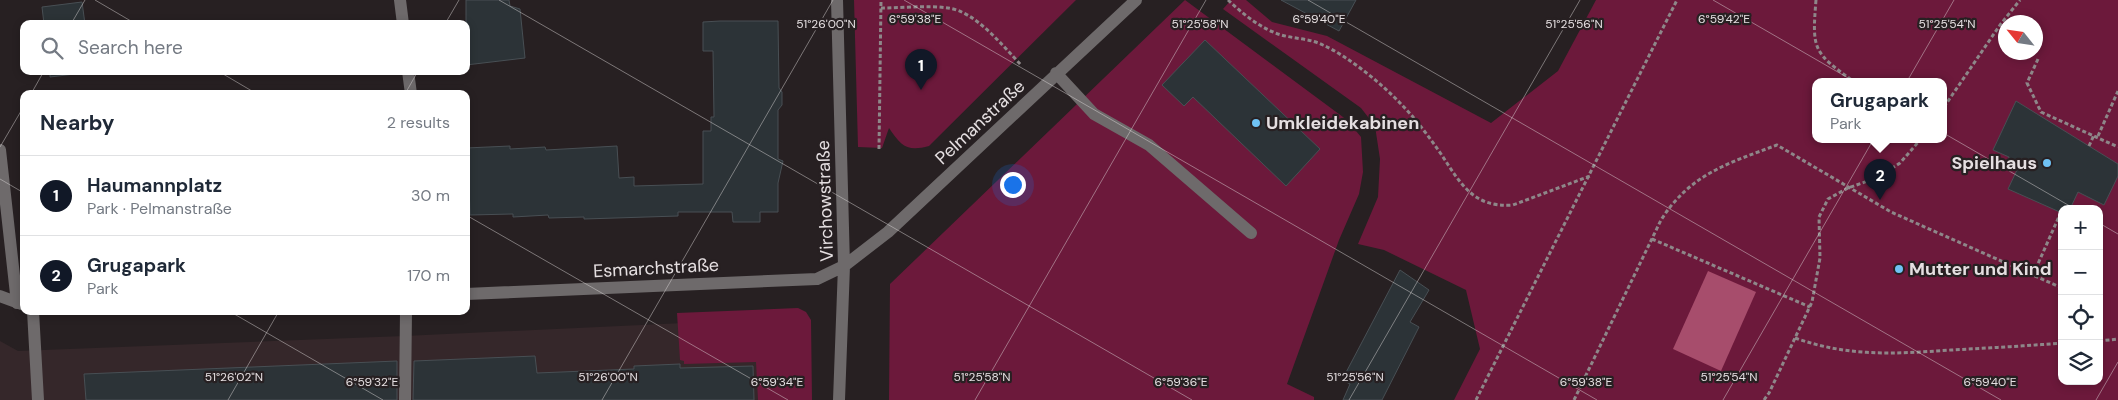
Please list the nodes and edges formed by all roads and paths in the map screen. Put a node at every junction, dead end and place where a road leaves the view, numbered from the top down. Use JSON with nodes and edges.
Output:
{"nodes":[{"id":1,"x":400,"y":0,"type":"edge"},
{"id":2,"x":837,"y":0,"type":"edge"},
{"id":3,"x":881,"y":0,"type":"edge"},
{"id":4,"x":1136,"y":0,"type":"edge"},
{"id":5,"x":1228,"y":0,"type":"edge"},
{"id":6,"x":1677,"y":0,"type":"edge"},
{"id":7,"x":1816,"y":0,"type":"edge"},
{"id":8,"x":2020,"y":0,"type":"edge"},
{"id":9,"x":881,"y":8,"type":"junction"},
{"id":10,"x":402,"y":20,"type":"edge"},
{"id":11,"x":2038,"y":60,"type":"edge"},
{"id":12,"x":1021,"y":65,"type":"dead end"},
{"id":13,"x":1056,"y":74,"type":"junction"},
{"id":14,"x":409,"y":75,"type":"edge"},
{"id":15,"x":1849,"y":78,"type":"edge"},
{"id":16,"x":410,"y":90,"type":"edge"},
{"id":17,"x":2118,"y":91,"type":"edge"},
{"id":18,"x":1947,"y":103,"type":"edge"},
{"id":19,"x":2096,"y":136,"type":"junction"},
{"id":20,"x":1918,"y":143,"type":"edge"},
{"id":21,"x":2089,"y":146,"type":"dead end"},
{"id":22,"x":2118,"y":147,"type":"edge"},
{"id":23,"x":880,"y":149,"type":"dead end"},
{"id":24,"x":0,"y":150,"type":"edge"},
{"id":25,"x":1590,"y":175,"type":"junction"},
{"id":26,"x":1848,"y":188,"type":"junction"},
{"id":27,"x":2058,"y":219,"type":"edge"},
{"id":28,"x":1251,"y":233,"type":"dead end"},
{"id":29,"x":1652,"y":239,"type":"junction"},
{"id":30,"x":844,"y":266,"type":"junction"},
{"id":31,"x":2033,"y":275,"type":"junction"},
{"id":32,"x":2058,"y":286,"type":"edge"},
{"id":33,"x":470,"y":294,"type":"edge"},
{"id":34,"x":0,"y":296,"type":"edge"},
{"id":35,"x":20,"y":304,"type":"edge"},
{"id":36,"x":1810,"y":307,"type":"junction"},
{"id":37,"x":33,"y":315,"type":"edge"},
{"id":38,"x":406,"y":315,"type":"edge"},
{"id":39,"x":1795,"y":338,"type":"junction"},
{"id":40,"x":2118,"y":339,"type":"edge"},
{"id":41,"x":2103,"y":341,"type":"edge"},
{"id":42,"x":2058,"y":343,"type":"edge"},
{"id":43,"x":38,"y":400,"type":"edge"},
{"id":44,"x":405,"y":400,"type":"edge"},
{"id":45,"x":839,"y":400,"type":"edge"},
{"id":46,"x":1476,"y":400,"type":"edge"},
{"id":47,"x":1574,"y":400,"type":"edge"},
{"id":48,"x":1764,"y":400,"type":"edge"}],
"edges":[{"from":1,"to":10,"type":"street"},
{"from":2,"to":30,"type":"street","name":"Virchowstraße"},
{"from":3,"to":9,"type":"path"},
{"from":4,"to":13,"type":"street","name":"Pelmanstraße"},
{"from":5,"to":25,"type":"path"},
{"from":6,"to":25,"type":"path"},
{"from":7,"to":15,"type":"path"},
{"from":8,"to":18,"type":"path"},
{"from":9,"to":12,"type":"path"},
{"from":9,"to":23,"type":"path"},
{"from":11,"to":19,"type":"path"},
{"from":13,"to":28,"type":"street"},
{"from":13,"to":30,"type":"street","name":"Pelmanstraße"},
{"from":14,"to":16,"type":"street"},
{"from":17,"to":19,"type":"path"},
{"from":19,"to":21,"type":"path"},
{"from":19,"to":22,"type":"path"},
{"from":20,"to":26,"type":"path"},
{"from":24,"to":35,"type":"street"},
{"from":25,"to":46,"type":"path"},
{"from":26,"to":29,"type":"path"},
{"from":26,"to":31,"type":"path"},
{"from":26,"to":36,"type":"path"},
{"from":27,"to":31,"type":"path"},
{"from":29,"to":36,"type":"path"},
{"from":29,"to":47,"type":"path"},
{"from":30,"to":33,"type":"street","name":"Esmarchstraße"},
{"from":30,"to":45,"type":"street","name":"Virchowstraße"},
{"from":31,"to":32,"type":"path"},
{"from":34,"to":35,"type":"street"},
{"from":36,"to":39,"type":"path"},
{"from":37,"to":43,"type":"street"},
{"from":38,"to":44,"type":"street"},
{"from":39,"to":42,"type":"path"},
{"from":39,"to":48,"type":"path"},
{"from":40,"to":41,"type":"path"}]}
